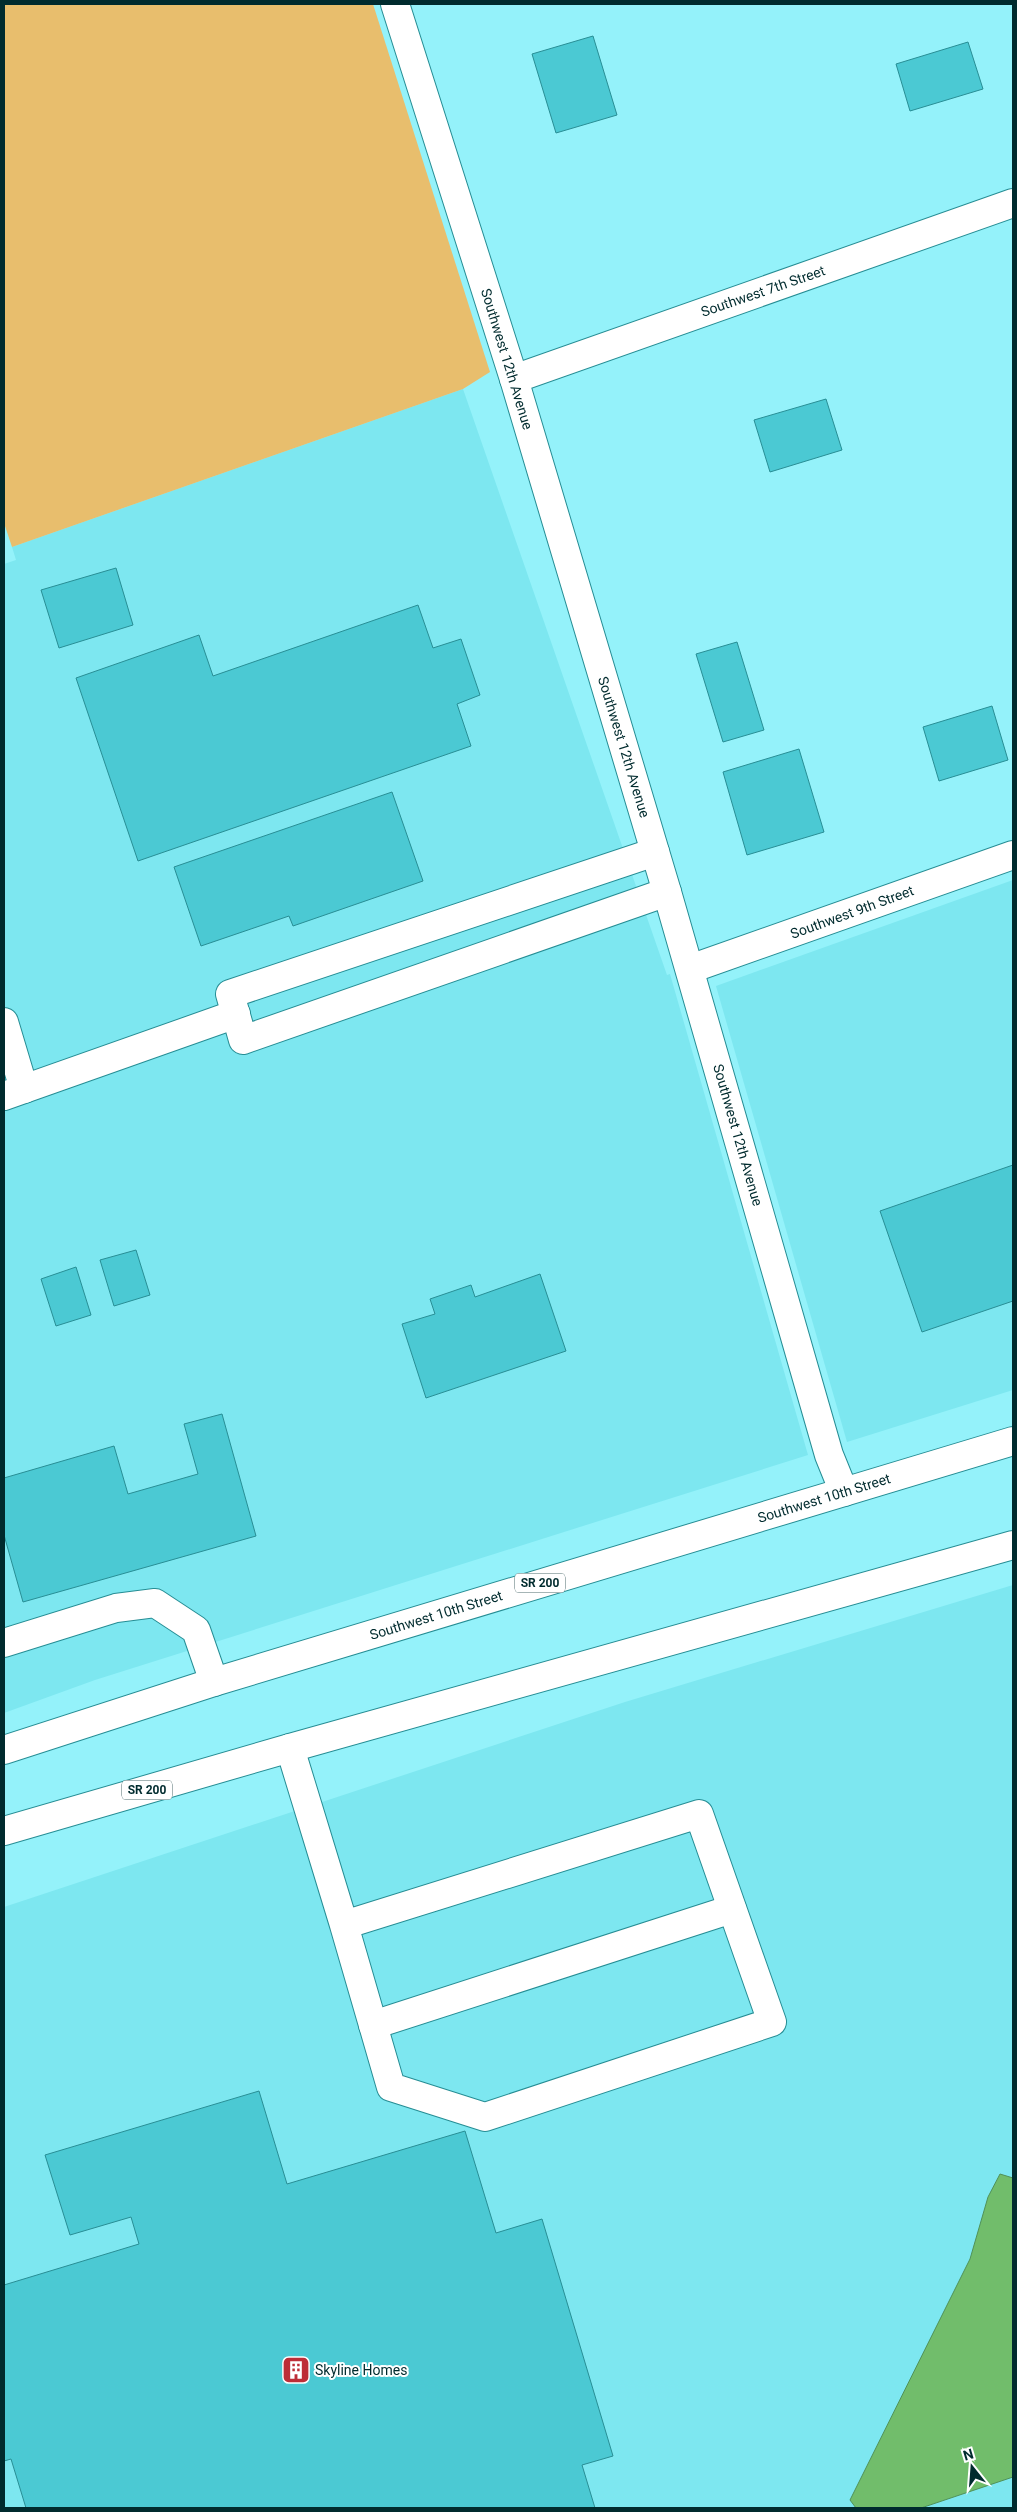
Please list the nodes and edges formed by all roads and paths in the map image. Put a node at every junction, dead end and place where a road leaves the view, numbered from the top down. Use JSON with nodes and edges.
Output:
{"nodes":[{"id":1,"x":395,"y":4,"type":"edge"},
{"id":2,"x":1013,"y":202,"type":"edge"},
{"id":3,"x":514,"y":379,"type":"junction"},
{"id":4,"x":655,"y":852,"type":"junction"},
{"id":5,"x":1013,"y":855,"type":"edge"},
{"id":6,"x":667,"y":892,"type":"junction"},
{"id":7,"x":690,"y":970,"type":"junction"},
{"id":8,"x":236,"y":1014,"type":"junction"},
{"id":9,"x":4,"y":1022,"type":"edge"},
{"id":10,"x":14,"y":1092,"type":"edge"},
{"id":11,"x":1013,"y":1441,"type":"edge"},
{"id":12,"x":844,"y":1492,"type":"junction"},
{"id":13,"x":1013,"y":1546,"type":"edge"},
{"id":14,"x":4,"y":1643,"type":"edge"},
{"id":15,"x":214,"y":1682,"type":"junction"},
{"id":16,"x":290,"y":1748,"type":"junction"},
{"id":17,"x":4,"y":1750,"type":"edge"},
{"id":18,"x":4,"y":1831,"type":"edge"},
{"id":19,"x":732,"y":1909,"type":"junction"},
{"id":20,"x":344,"y":1925,"type":"junction"},
{"id":21,"x":373,"y":2026,"type":"junction"}],
"edges":[{"from":1,"to":3,"type":"street","name":"Southwest 12th Avenue"},
{"from":2,"to":3,"type":"street","name":"Southwest 7th Street"},
{"from":3,"to":4,"type":"street","name":"Southwest 12th Avenue"},
{"from":4,"to":6,"type":"street","name":"Southwest 12th Avenue"},
{"from":4,"to":8,"type":"street"},
{"from":5,"to":7,"type":"street","name":"Southwest 9th Street"},
{"from":6,"to":7,"type":"street","name":"Southwest 12th Avenue"},
{"from":6,"to":8,"type":"street"},
{"from":7,"to":12,"type":"street","name":"Southwest 12th Avenue"},
{"from":8,"to":10,"type":"street"},
{"from":9,"to":10,"type":"street"},
{"from":11,"to":12,"type":"street","name":"Southwest 10th Street","number":"SR 200"},
{"from":12,"to":15,"type":"street","name":"Southwest 10th Street","number":"SR 200"},
{"from":13,"to":16,"type":"street","number":"SR 200"},
{"from":14,"to":15,"type":"street"},
{"from":15,"to":17,"type":"street","name":"Southwest 10th Street","number":"SR 200"},
{"from":16,"to":18,"type":"street","number":"SR 200"},
{"from":16,"to":20,"type":"street"},
{"from":19,"to":20,"type":"street"},
{"from":19,"to":21,"type":"street"},
{"from":19,"to":21,"type":"street"},
{"from":20,"to":21,"type":"street"}]}
